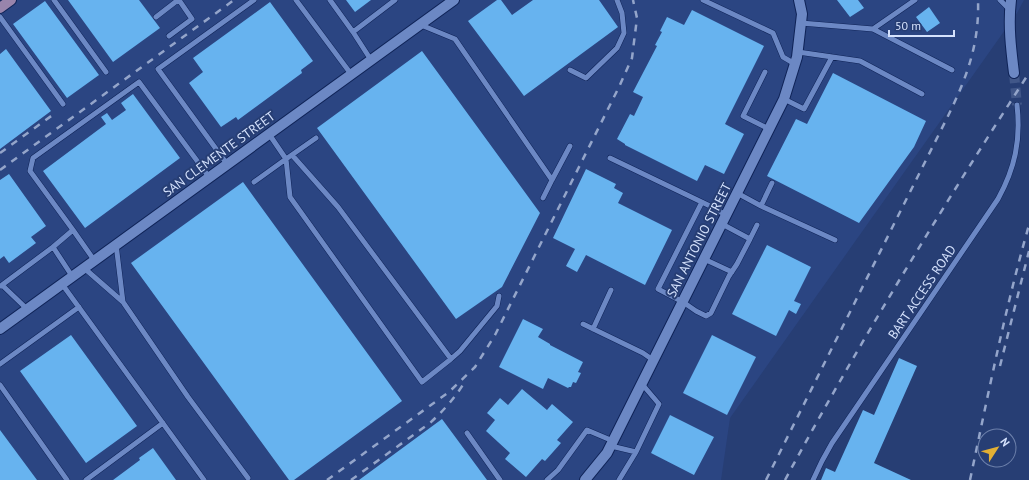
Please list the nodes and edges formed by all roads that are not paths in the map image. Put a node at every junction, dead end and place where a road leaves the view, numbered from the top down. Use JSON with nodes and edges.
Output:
{"nodes":[{"id":1,"x":10,"y":0,"type":"edge"},
{"id":2,"x":54,"y":0,"type":"edge"},
{"id":3,"x":178,"y":0,"type":"edge"},
{"id":4,"x":254,"y":0,"type":"edge"},
{"id":5,"x":296,"y":0,"type":"edge"},
{"id":6,"x":330,"y":0,"type":"edge"},
{"id":7,"x":394,"y":0,"type":"edge"},
{"id":8,"x":454,"y":0,"type":"edge"},
{"id":9,"x":617,"y":0,"type":"edge"},
{"id":10,"x":703,"y":0,"type":"edge"},
{"id":11,"x":799,"y":0,"type":"edge"},
{"id":12,"x":915,"y":0,"type":"edge"},
{"id":13,"x":1000,"y":0,"type":"edge"},
{"id":14,"x":1010,"y":5,"type":"edge"},
{"id":15,"x":0,"y":8,"type":"edge"},
{"id":16,"x":0,"y":17,"type":"edge"},
{"id":17,"x":156,"y":17,"type":"dead end"},
{"id":18,"x":801,"y":23,"type":"junction"},
{"id":19,"x":420,"y":24,"type":"junction"},
{"id":20,"x":872,"y":29,"type":"junction"},
{"id":21,"x":353,"y":32,"type":"junction"},
{"id":22,"x":169,"y":36,"type":"dead end"},
{"id":23,"x":798,"y":52,"type":"junction"},
{"id":24,"x":832,"y":57,"type":"junction"},
{"id":25,"x":371,"y":60,"type":"junction"},
{"id":26,"x":795,"y":64,"type":"junction"},
{"id":27,"x":570,"y":70,"type":"dead end"},
{"id":28,"x":952,"y":70,"type":"dead end"},
{"id":29,"x":106,"y":72,"type":"dead end"},
{"id":30,"x":765,"y":72,"type":"dead end"},
{"id":31,"x":1014,"y":73,"type":"tunnel mouth"},
{"id":32,"x":351,"y":74,"type":"junction"},
{"id":33,"x":922,"y":94,"type":"dead end"},
{"id":34,"x":784,"y":99,"type":"junction"},
{"id":35,"x":63,"y":104,"type":"dead end"},
{"id":36,"x":1017,"y":105,"type":"tunnel mouth"},
{"id":37,"x":769,"y":129,"type":"junction"},
{"id":38,"x":268,"y":134,"type":"junction"},
{"id":39,"x":316,"y":138,"type":"dead end"},
{"id":40,"x":570,"y":146,"type":"dead end"},
{"id":41,"x":292,"y":155,"type":"junction"},
{"id":42,"x":610,"y":158,"type":"dead end"},
{"id":43,"x":286,"y":159,"type":"junction"},
{"id":44,"x":227,"y":164,"type":"junction"},
{"id":45,"x":209,"y":177,"type":"junction"},
{"id":46,"x":552,"y":180,"type":"junction"},
{"id":47,"x":254,"y":182,"type":"dead end"},
{"id":48,"x":772,"y":183,"type":"dead end"},
{"id":49,"x":737,"y":193,"type":"junction"},
{"id":50,"x":543,"y":198,"type":"dead end"},
{"id":51,"x":702,"y":202,"type":"junction"},
{"id":52,"x":761,"y":206,"type":"junction"},
{"id":53,"x":724,"y":220,"type":"junction"},
{"id":54,"x":756,"y":225,"type":"dead end"},
{"id":55,"x":73,"y":230,"type":"junction"},
{"id":56,"x":750,"y":240,"type":"junction"},
{"id":57,"x":835,"y":240,"type":"dead end"},
{"id":58,"x":116,"y":244,"type":"junction"},
{"id":59,"x":53,"y":247,"type":"junction"},
{"id":60,"x":704,"y":259,"type":"junction"},
{"id":61,"x":94,"y":260,"type":"junction"},
{"id":62,"x":84,"y":268,"type":"junction"},
{"id":63,"x":732,"y":272,"type":"junction"},
{"id":64,"x":72,"y":276,"type":"junction"},
{"id":65,"x":62,"y":284,"type":"junction"},
{"id":66,"x":1,"y":285,"type":"edge"},
{"id":67,"x":611,"y":290,"type":"dead end"},
{"id":68,"x":500,"y":296,"type":"dead end"},
{"id":69,"x":123,"y":302,"type":"junction"},
{"id":70,"x":683,"y":302,"type":"junction"},
{"id":71,"x":79,"y":307,"type":"junction"},
{"id":72,"x":27,"y":309,"type":"junction"},
{"id":73,"x":583,"y":324,"type":"dead end"},
{"id":74,"x":0,"y":329,"type":"edge"},
{"id":75,"x":593,"y":329,"type":"junction"},
{"id":76,"x":451,"y":358,"type":"junction"},
{"id":77,"x":654,"y":360,"type":"junction"},
{"id":78,"x":0,"y":364,"type":"edge"},
{"id":79,"x":642,"y":384,"type":"junction"},
{"id":80,"x":0,"y":385,"type":"edge"},
{"id":81,"x":163,"y":423,"type":"junction"},
{"id":82,"x":467,"y":433,"type":"dead end"},
{"id":83,"x":612,"y":443,"type":"junction"},
{"id":84,"x":636,"y":452,"type":"junction"},
{"id":85,"x":248,"y":478,"type":"dead end"},
{"id":86,"x":67,"y":480,"type":"edge"},
{"id":87,"x":86,"y":480,"type":"edge"},
{"id":88,"x":204,"y":480,"type":"edge"},
{"id":89,"x":500,"y":480,"type":"edge"},
{"id":90,"x":547,"y":480,"type":"edge"},
{"id":91,"x":585,"y":480,"type":"edge"},
{"id":92,"x":619,"y":480,"type":"edge"},
{"id":93,"x":813,"y":480,"type":"edge"}],
"edges":[{"from":1,"to":15,"type":"street"},
{"from":2,"to":29,"type":"lane"},
{"from":3,"to":17,"type":"lane"},
{"from":3,"to":22,"type":"lane"},
{"from":4,"to":44,"type":"lane"},
{"from":5,"to":32,"type":"lane"},
{"from":6,"to":21,"type":"lane"},
{"from":7,"to":21,"type":"lane"},
{"from":8,"to":19,"type":"street","name":"SAN CLEMENTE STREET"},
{"from":9,"to":27,"type":"lane"},
{"from":10,"to":26,"type":"lane"},
{"from":11,"to":18,"type":"street","name":"SAN ANTONIO STREET"},
{"from":12,"to":20,"type":"lane"},
{"from":13,"to":14,"type":"lane"},
{"from":14,"to":31,"type":"street"},
{"from":16,"to":35,"type":"lane"},
{"from":18,"to":20,"type":"lane"},
{"from":18,"to":23,"type":"street","name":"SAN ANTONIO STREET"},
{"from":19,"to":25,"type":"street","name":"SAN CLEMENTE STREET"},
{"from":19,"to":46,"type":"lane"},
{"from":20,"to":28,"type":"lane"},
{"from":21,"to":25,"type":"lane"},
{"from":23,"to":24,"type":"lane"},
{"from":23,"to":26,"type":"street","name":"SAN ANTONIO STREET"},
{"from":24,"to":33,"type":"lane"},
{"from":24,"to":34,"type":"lane"},
{"from":25,"to":32,"type":"street","name":"SAN CLEMENTE STREET"},
{"from":26,"to":34,"type":"street","name":"SAN ANTONIO STREET"},
{"from":30,"to":37,"type":"lane"},
{"from":32,"to":38,"type":"street","name":"SAN CLEMENTE STREET"},
{"from":34,"to":37,"type":"street","name":"SAN ANTONIO STREET"},
{"from":36,"to":93,"type":"lane","name":"BART ACCESS ROAD"},
{"from":37,"to":49,"type":"street","name":"SAN ANTONIO STREET"},
{"from":38,"to":43,"type":"lane"},
{"from":38,"to":44,"type":"street","name":"SAN CLEMENTE STREET"},
{"from":39,"to":41,"type":"lane"},
{"from":40,"to":46,"type":"lane"},
{"from":41,"to":43,"type":"lane"},
{"from":41,"to":76,"type":"lane"},
{"from":42,"to":51,"type":"lane"},
{"from":43,"to":47,"type":"lane"},
{"from":43,"to":76,"type":"lane"},
{"from":44,"to":45,"type":"street","name":"SAN CLEMENTE STREET"},
{"from":45,"to":55,"type":"lane"},
{"from":45,"to":58,"type":"street","name":"SAN CLEMENTE STREET"},
{"from":46,"to":50,"type":"lane"},
{"from":48,"to":52,"type":"lane"},
{"from":49,"to":52,"type":"lane"},
{"from":49,"to":53,"type":"street","name":"SAN ANTONIO STREET"},
{"from":51,"to":53,"type":"lane"},
{"from":51,"to":70,"type":"lane"},
{"from":52,"to":57,"type":"lane"},
{"from":53,"to":56,"type":"lane"},
{"from":53,"to":60,"type":"street","name":"SAN ANTONIO STREET"},
{"from":54,"to":56,"type":"lane"},
{"from":55,"to":59,"type":"lane"},
{"from":55,"to":61,"type":"lane"},
{"from":56,"to":63,"type":"lane"},
{"from":58,"to":61,"type":"street","name":"SAN CLEMENTE STREET"},
{"from":58,"to":69,"type":"lane"},
{"from":59,"to":64,"type":"lane"},
{"from":59,"to":66,"type":"lane"},
{"from":60,"to":63,"type":"lane"},
{"from":60,"to":70,"type":"street","name":"SAN ANTONIO STREET"},
{"from":61,"to":62,"type":"street","name":"SAN CLEMENTE STREET"},
{"from":62,"to":64,"type":"street","name":"SAN CLEMENTE STREET"},
{"from":62,"to":69,"type":"lane"},
{"from":63,"to":70,"type":"lane"},
{"from":64,"to":65,"type":"street","name":"SAN CLEMENTE STREET"},
{"from":65,"to":71,"type":"lane"},
{"from":65,"to":72,"type":"street","name":"SAN CLEMENTE STREET"},
{"from":66,"to":72,"type":"lane"},
{"from":67,"to":75,"type":"lane"},
{"from":68,"to":76,"type":"lane"},
{"from":69,"to":85,"type":"lane"},
{"from":70,"to":77,"type":"street","name":"SAN ANTONIO STREET"},
{"from":71,"to":78,"type":"lane"},
{"from":71,"to":81,"type":"lane"},
{"from":72,"to":74,"type":"street","name":"SAN CLEMENTE STREET"},
{"from":73,"to":75,"type":"lane"},
{"from":75,"to":77,"type":"lane"},
{"from":77,"to":79,"type":"street","name":"SAN ANTONIO STREET"},
{"from":79,"to":83,"type":"street","name":"SAN ANTONIO STREET"},
{"from":79,"to":84,"type":"lane"},
{"from":80,"to":86,"type":"lane"},
{"from":81,"to":87,"type":"lane"},
{"from":81,"to":88,"type":"lane"},
{"from":82,"to":89,"type":"lane"},
{"from":83,"to":84,"type":"lane"},
{"from":83,"to":90,"type":"lane"},
{"from":83,"to":91,"type":"street","name":"SAN ANTONIO STREET"},
{"from":84,"to":92,"type":"lane"}]}
